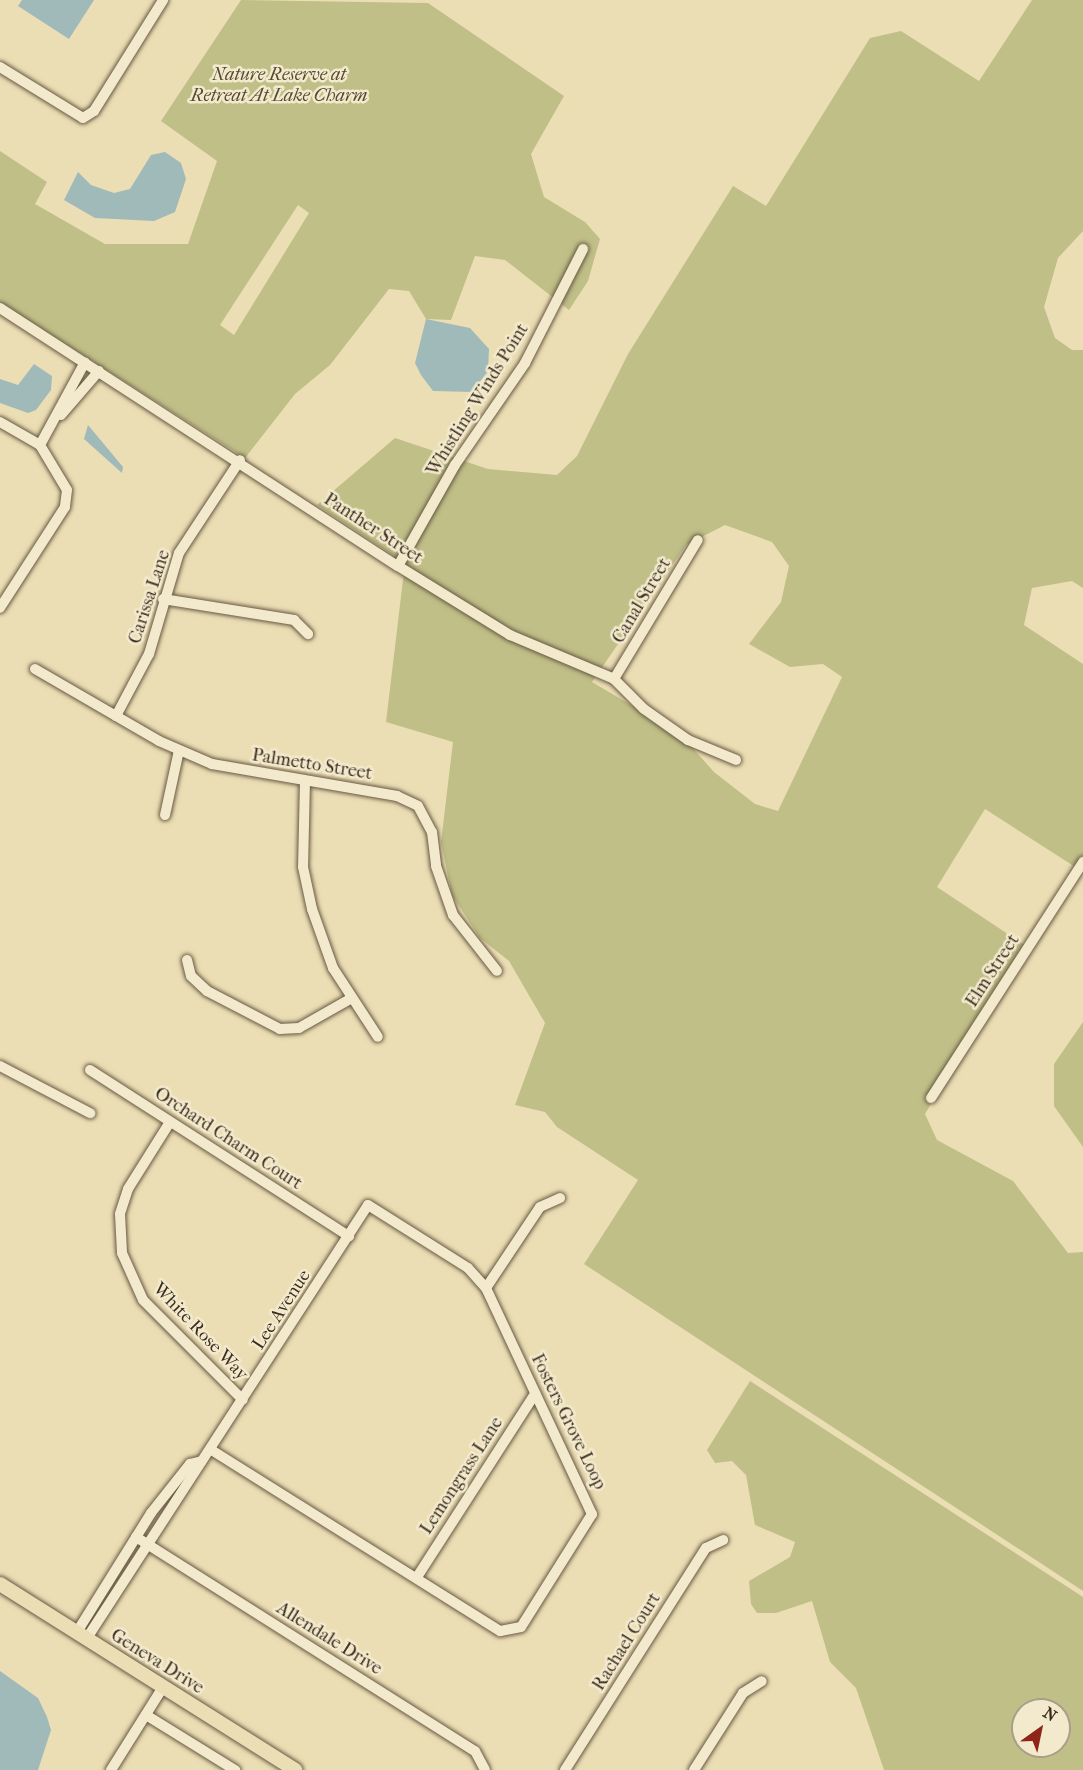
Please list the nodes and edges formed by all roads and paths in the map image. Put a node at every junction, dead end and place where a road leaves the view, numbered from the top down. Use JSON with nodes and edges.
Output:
{"nodes":[{"id":1,"x":163,"y":0,"type":"edge"},
{"id":2,"x":0,"y":67,"type":"edge"},
{"id":3,"x":583,"y":249,"type":"dead end"},
{"id":4,"x":0,"y":308,"type":"edge"},
{"id":5,"x":85,"y":362,"type":"junction"},
{"id":6,"x":99,"y":371,"type":"junction"},
{"id":7,"x":70,"y":390,"type":"junction"},
{"id":8,"x":81,"y":397,"type":"junction"},
{"id":9,"x":60,"y":416,"type":"junction"},
{"id":10,"x":0,"y":422,"type":"edge"},
{"id":11,"x":40,"y":445,"type":"junction"},
{"id":12,"x":240,"y":460,"type":"junction"},
{"id":13,"x":698,"y":540,"type":"dead end"},
{"id":14,"x":398,"y":566,"type":"junction"},
{"id":15,"x":163,"y":599,"type":"junction"},
{"id":16,"x":0,"y":608,"type":"edge"},
{"id":17,"x":308,"y":634,"type":"dead end"},
{"id":18,"x":35,"y":669,"type":"dead end"},
{"id":19,"x":614,"y":679,"type":"junction"},
{"id":20,"x":116,"y":716,"type":"junction"},
{"id":21,"x":178,"y":750,"type":"junction"},
{"id":22,"x":736,"y":760,"type":"dead end"},
{"id":23,"x":305,"y":781,"type":"junction"},
{"id":24,"x":165,"y":814,"type":"dead end"},
{"id":25,"x":1083,"y":862,"type":"edge"},
{"id":26,"x":187,"y":960,"type":"dead end"},
{"id":27,"x":497,"y":971,"type":"dead end"},
{"id":28,"x":350,"y":999,"type":"junction"},
{"id":29,"x":378,"y":1037,"type":"dead end"},
{"id":30,"x":0,"y":1066,"type":"edge"},
{"id":31,"x":90,"y":1070,"type":"dead end"},
{"id":32,"x":931,"y":1098,"type":"dead end"},
{"id":33,"x":90,"y":1113,"type":"dead end"},
{"id":34,"x":170,"y":1122,"type":"junction"},
{"id":35,"x":560,"y":1198,"type":"dead end"},
{"id":36,"x":368,"y":1205,"type":"joint"},
{"id":37,"x":349,"y":1236,"type":"junction"},
{"id":38,"x":486,"y":1288,"type":"junction"},
{"id":39,"x":535,"y":1394,"type":"junction"},
{"id":40,"x":243,"y":1400,"type":"junction"},
{"id":41,"x":211,"y":1449,"type":"junction"},
{"id":42,"x":141,"y":1540,"type":"junction"},
{"id":43,"x":723,"y":1540,"type":"dead end"},
{"id":44,"x":417,"y":1576,"type":"junction"},
{"id":45,"x":0,"y":1584,"type":"edge"},
{"id":46,"x":82,"y":1635,"type":"junction"},
{"id":47,"x":762,"y":1681,"type":"dead end"},
{"id":48,"x":163,"y":1688,"type":"junction"},
{"id":49,"x":146,"y":1715,"type":"junction"},
{"id":50,"x":111,"y":1770,"type":"edge"},
{"id":51,"x":235,"y":1770,"type":"edge"},
{"id":52,"x":295,"y":1770,"type":"edge"},
{"id":53,"x":485,"y":1770,"type":"edge"},
{"id":54,"x":565,"y":1770,"type":"edge"},
{"id":55,"x":694,"y":1770,"type":"edge"}],
"edges":[{"from":1,"to":2,"type":"street"},
{"from":3,"to":14,"type":"street","name":"Whistling Winds Point"},
{"from":4,"to":5,"type":"street","name":"Panther Street"},
{"from":5,"to":6,"type":"street","name":"Panther Street"},
{"from":5,"to":7,"type":"street"},
{"from":6,"to":8,"type":"street"},
{"from":6,"to":12,"type":"street","name":"Panther Street"},
{"from":7,"to":8,"type":"street"},
{"from":7,"to":9,"type":"street"},
{"from":8,"to":9,"type":"street"},
{"from":9,"to":11,"type":"street"},
{"from":10,"to":11,"type":"street"},
{"from":11,"to":16,"type":"street"},
{"from":12,"to":14,"type":"street","name":"Panther Street"},
{"from":12,"to":15,"type":"street","name":"Carissa Lane"},
{"from":13,"to":19,"type":"street","name":"Canal Street"},
{"from":14,"to":19,"type":"street","name":"Panther Street"},
{"from":15,"to":17,"type":"street"},
{"from":15,"to":20,"type":"street","name":"Carissa Lane"},
{"from":18,"to":20,"type":"street","name":"Palmetto Street"},
{"from":19,"to":22,"type":"street","name":"Panther Street"},
{"from":20,"to":21,"type":"street","name":"Palmetto Street"},
{"from":21,"to":23,"type":"street","name":"Palmetto Street"},
{"from":21,"to":24,"type":"street"},
{"from":23,"to":27,"type":"street","name":"Palmetto Street"},
{"from":23,"to":28,"type":"street"},
{"from":25,"to":32,"type":"street","name":"Elm Street"},
{"from":26,"to":28,"type":"street"},
{"from":28,"to":29,"type":"street"},
{"from":30,"to":33,"type":"street"},
{"from":31,"to":34,"type":"street","name":"Orchard Charm Court"},
{"from":34,"to":37,"type":"street","name":"Orchard Charm Court"},
{"from":34,"to":40,"type":"street","name":"White Rose Way"},
{"from":35,"to":38,"type":"street"},
{"from":36,"to":37,"type":"street","name":"Lee Avenue"},
{"from":36,"to":38,"type":"street","name":"Fosters Grove Loop"},
{"from":37,"to":40,"type":"street","name":"Lee Avenue"},
{"from":38,"to":39,"type":"street","name":"Fosters Grove Loop"},
{"from":39,"to":44,"type":"street","name":"Lemongrass Lane"},
{"from":39,"to":44,"type":"street","name":"Fosters Grove Loop"},
{"from":40,"to":41,"type":"street","name":"Lee Avenue"},
{"from":41,"to":42,"type":"street","name":"Lee Avenue"},
{"from":41,"to":44,"type":"street","name":"Fosters Grove Loop"},
{"from":42,"to":46,"type":"street","name":"Lee Avenue"},
{"from":42,"to":53,"type":"street","name":"Allendale Drive"},
{"from":43,"to":54,"type":"street","name":"Rachael Court"},
{"from":45,"to":46,"type":"main road","name":"Geneva Drive"},
{"from":46,"to":48,"type":"main road","name":"Geneva Drive"},
{"from":47,"to":55,"type":"street"},
{"from":48,"to":49,"type":"street"},
{"from":48,"to":52,"type":"main road","name":"Geneva Drive"},
{"from":49,"to":50,"type":"street"},
{"from":49,"to":51,"type":"street"}]}
